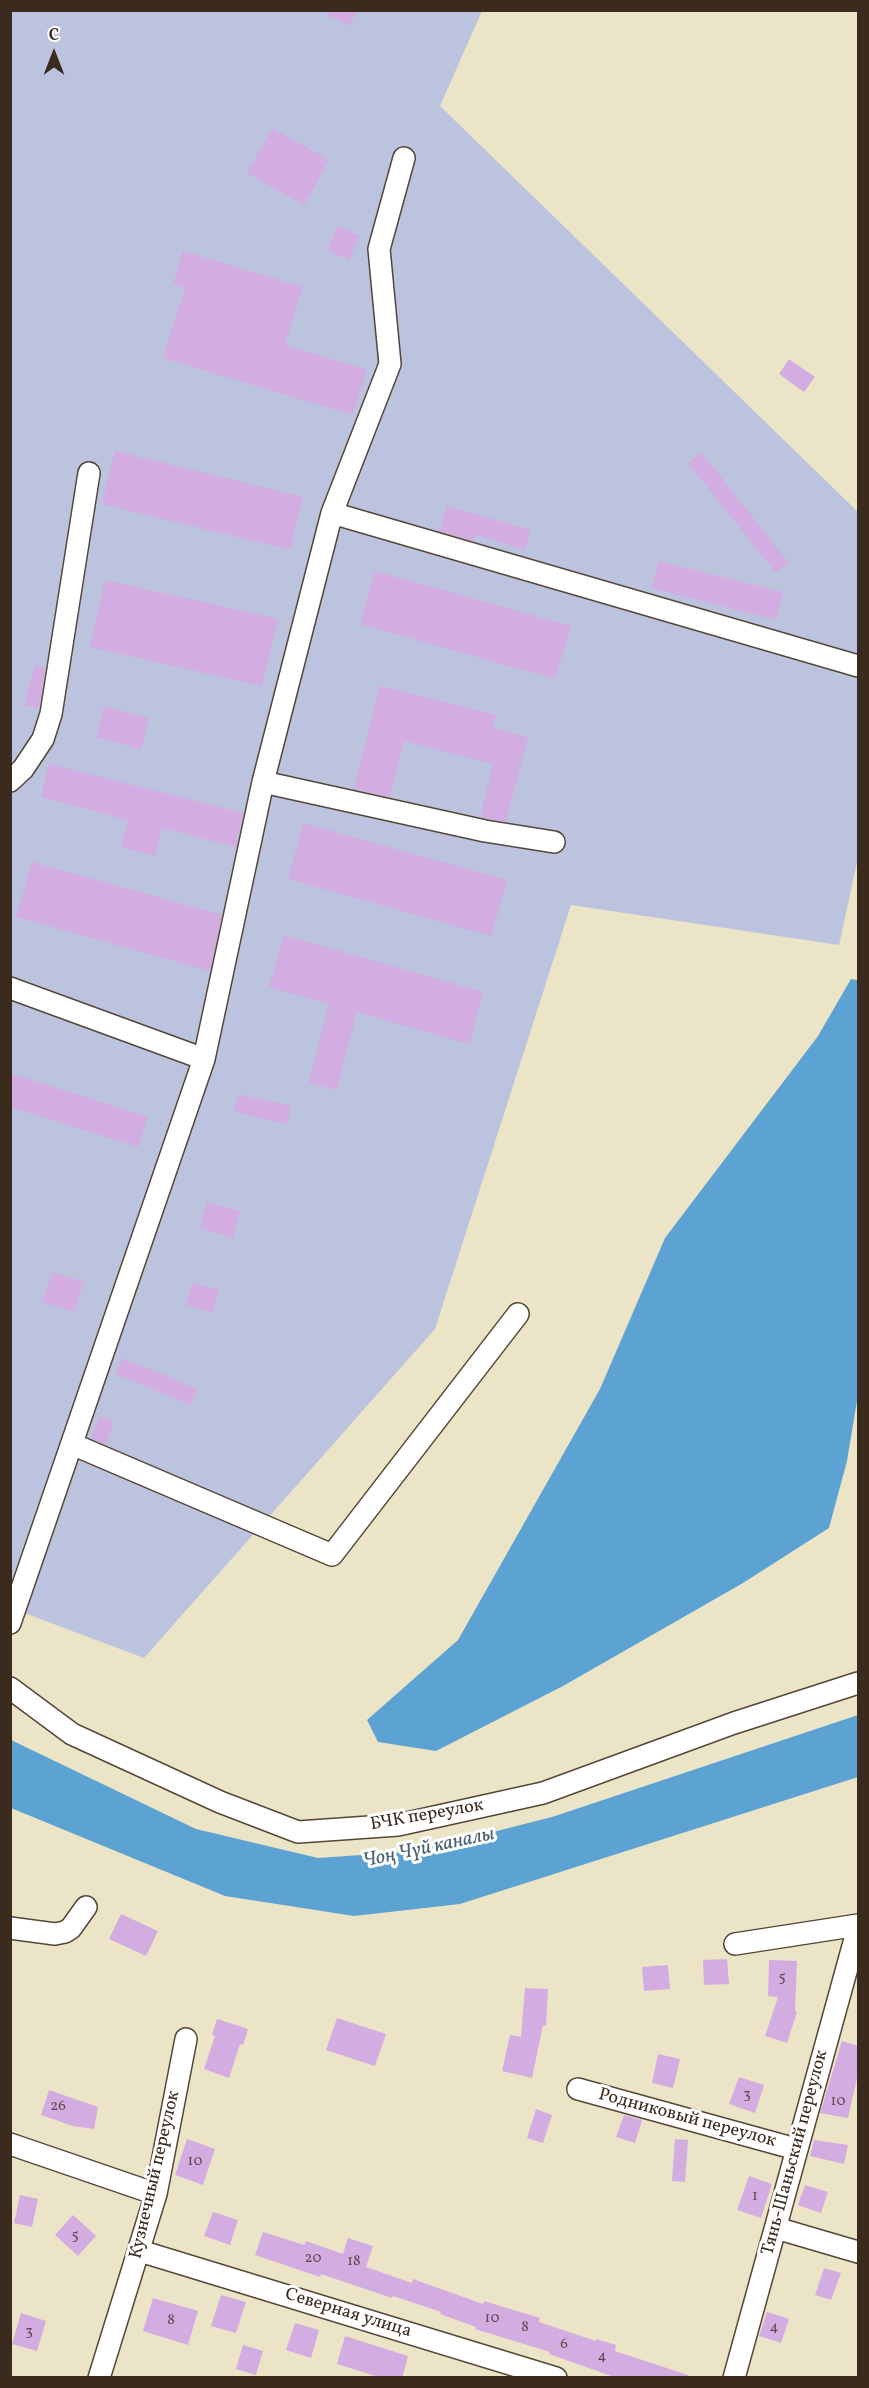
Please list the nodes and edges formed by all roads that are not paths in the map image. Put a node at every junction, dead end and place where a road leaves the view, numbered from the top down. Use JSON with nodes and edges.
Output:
{"nodes":[{"id":1,"x":404,"y":158,"type":"dead end"},
{"id":2,"x":90,"y":473,"type":"dead end"},
{"id":3,"x":332,"y":513,"type":"junction"},
{"id":4,"x":858,"y":666,"type":"edge"},
{"id":5,"x":10,"y":781,"type":"edge"},
{"id":6,"x":263,"y":782,"type":"junction"},
{"id":7,"x":554,"y":842,"type":"dead end"},
{"id":8,"x":10,"y":988,"type":"edge"},
{"id":9,"x":204,"y":1059,"type":"junction"},
{"id":10,"x":518,"y":1314,"type":"dead end"},
{"id":11,"x":72,"y":1444,"type":"junction"},
{"id":12,"x":10,"y":1623,"type":"edge"},
{"id":13,"x":858,"y":1683,"type":"edge"},
{"id":14,"x":10,"y":1688,"type":"edge"},
{"id":15,"x":86,"y":1907,"type":"dead end"},
{"id":16,"x":858,"y":1926,"type":"edge"},
{"id":17,"x":10,"y":1928,"type":"edge"},
{"id":18,"x":735,"y":1944,"type":"dead end"},
{"id":19,"x":186,"y":2039,"type":"dead end"},
{"id":20,"x":578,"y":2089,"type":"dead end"},
{"id":21,"x":10,"y":2144,"type":"edge"},
{"id":22,"x":796,"y":2149,"type":"junction"},
{"id":23,"x":156,"y":2194,"type":"junction"},
{"id":24,"x":776,"y":2228,"type":"junction"},
{"id":25,"x":140,"y":2251,"type":"junction"},
{"id":26,"x":858,"y":2252,"type":"edge"},
{"id":27,"x":99,"y":2378,"type":"edge"},
{"id":28,"x":556,"y":2378,"type":"edge"},
{"id":29,"x":734,"y":2378,"type":"edge"}],
"edges":[{"from":1,"to":3,"type":"street"},
{"from":2,"to":5,"type":"street"},
{"from":3,"to":4,"type":"street"},
{"from":3,"to":6,"type":"street"},
{"from":6,"to":7,"type":"street"},
{"from":6,"to":9,"type":"street"},
{"from":8,"to":9,"type":"street"},
{"from":9,"to":11,"type":"street"},
{"from":10,"to":11,"type":"street"},
{"from":11,"to":12,"type":"street"},
{"from":13,"to":14,"type":"street","name":"БЧК переулок"},
{"from":15,"to":17,"type":"street"},
{"from":16,"to":18,"type":"street"},
{"from":16,"to":22,"type":"street","name":"Тянь-Шаньский переулок"},
{"from":19,"to":23,"type":"street","name":"Кузнечный переулок"},
{"from":20,"to":22,"type":"street","name":"Родниковый переулок"},
{"from":21,"to":23,"type":"street"},
{"from":22,"to":24,"type":"street","name":"Тянь-Шаньский переулок"},
{"from":23,"to":25,"type":"street","name":"Кузнечный переулок"},
{"from":24,"to":26,"type":"street"},
{"from":24,"to":29,"type":"street","name":"Тянь-Шаньский переулок"},
{"from":25,"to":27,"type":"street","name":"Кузнечный переулок"},
{"from":25,"to":28,"type":"street","name":"Северная улица"}]}
